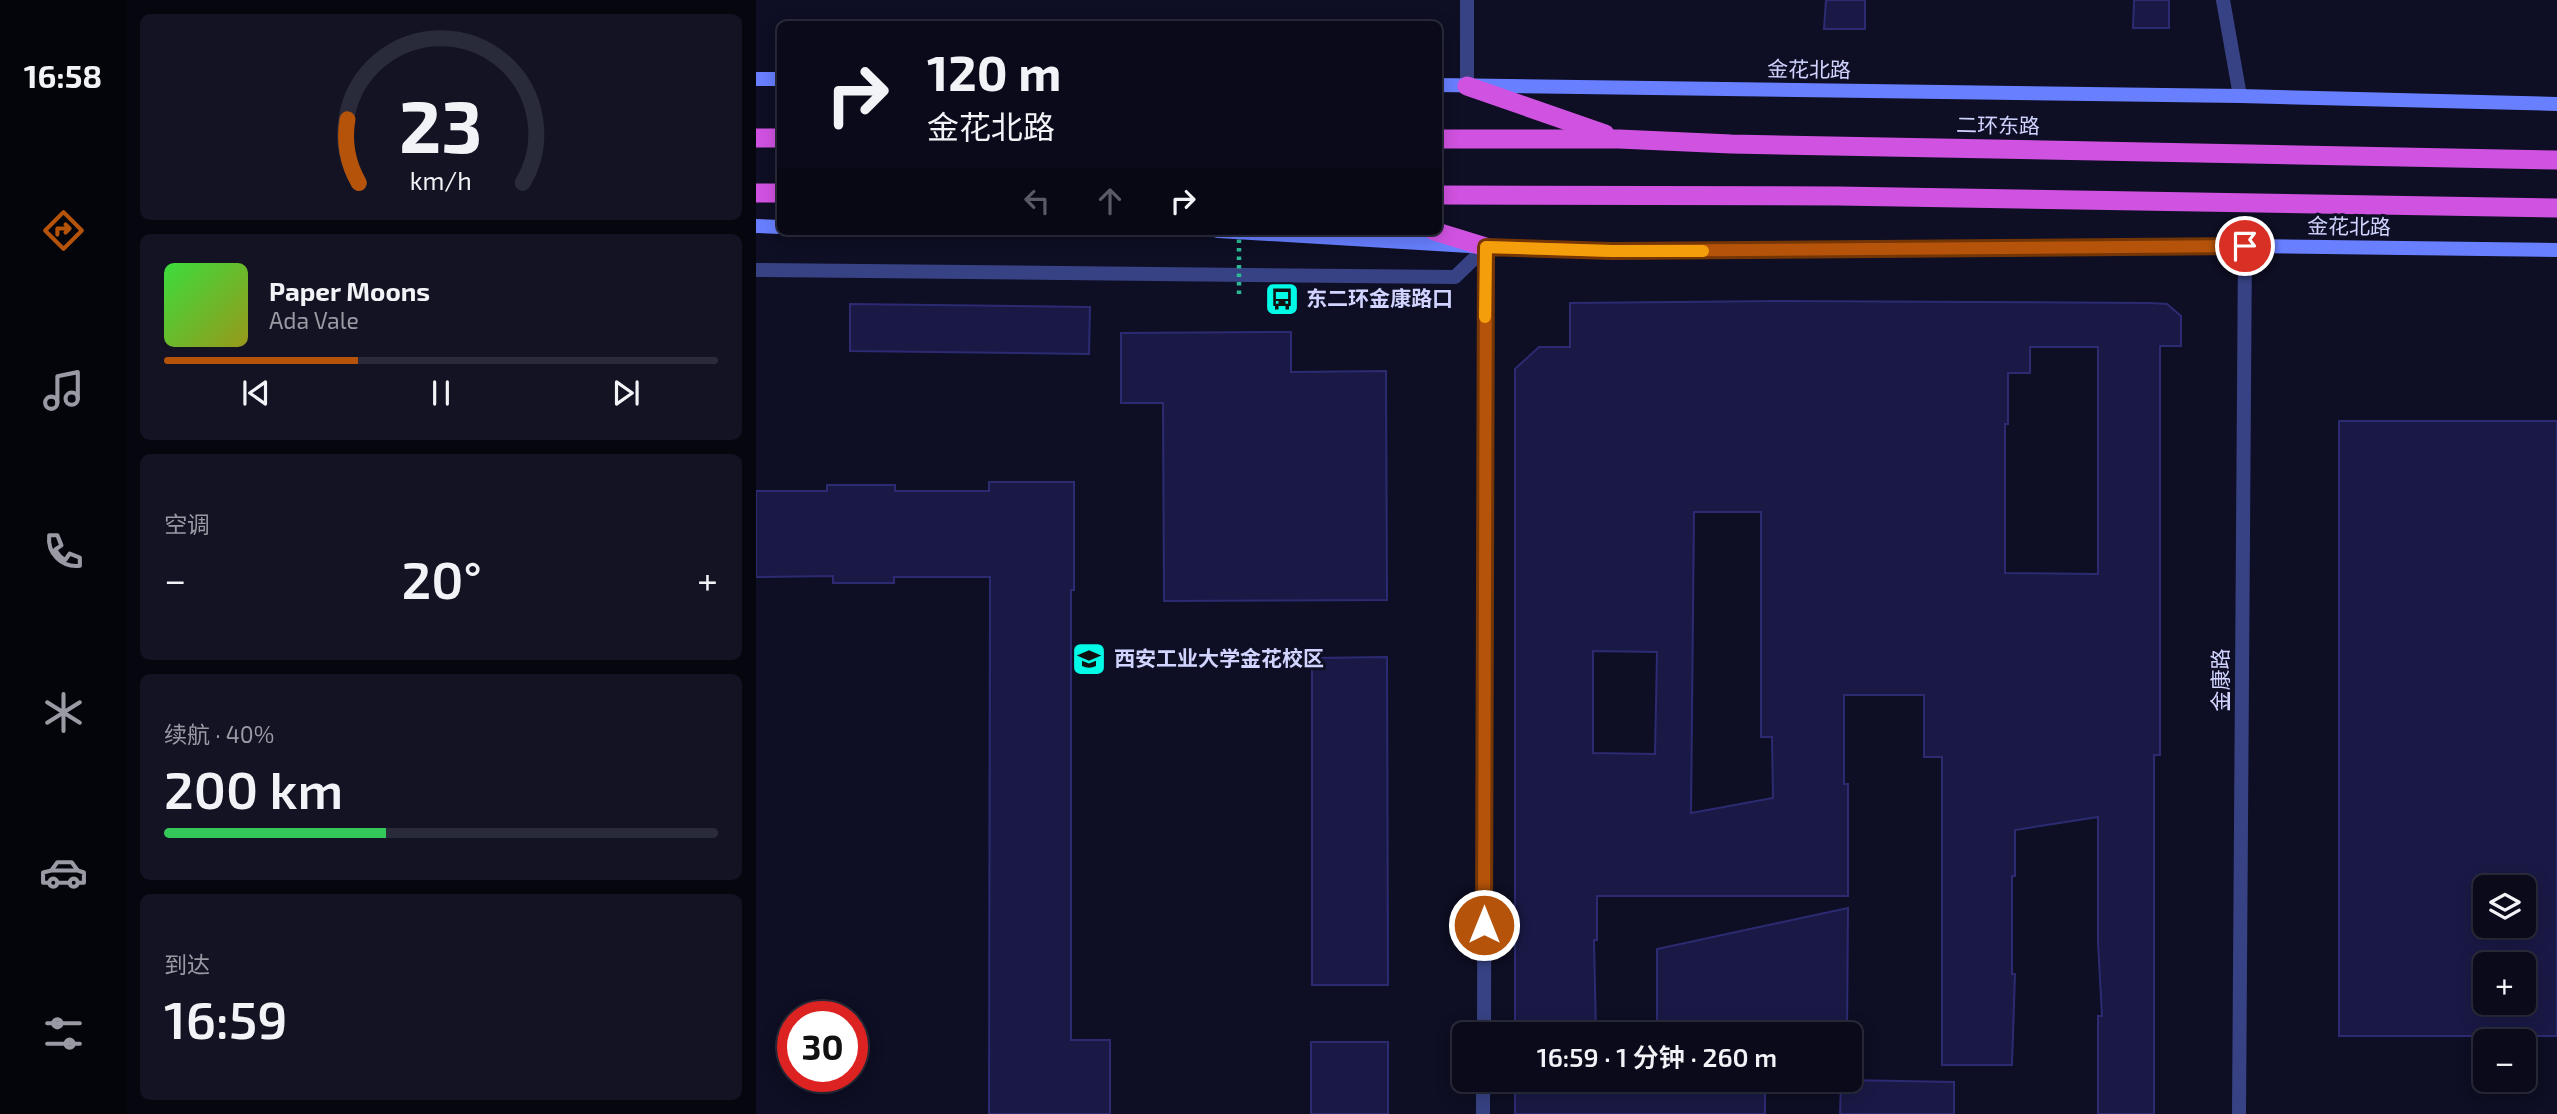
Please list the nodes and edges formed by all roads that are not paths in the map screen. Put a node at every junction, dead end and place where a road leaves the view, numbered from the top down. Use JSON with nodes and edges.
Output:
{"nodes":[{"id":1,"x":1466,"y":0,"type":"edge"},
{"id":2,"x":2223,"y":0,"type":"edge"},
{"id":3,"x":756,"y":79,"type":"edge"},
{"id":4,"x":777,"y":79,"type":"edge"},
{"id":5,"x":1442,"y":85,"type":"edge"},
{"id":6,"x":1467,"y":86,"type":"junction"},
{"id":7,"x":2240,"y":96,"type":"junction"},
{"id":8,"x":2557,"y":104,"type":"edge"},
{"id":9,"x":756,"y":138,"type":"edge"},
{"id":10,"x":777,"y":138,"type":"edge"},
{"id":11,"x":1442,"y":139,"type":"edge"},
{"id":12,"x":1619,"y":139,"type":"junction"},
{"id":13,"x":2557,"y":160,"type":"edge"},
{"id":14,"x":756,"y":192,"type":"edge"},
{"id":15,"x":777,"y":193,"type":"edge"},
{"id":16,"x":1442,"y":195,"type":"edge"},
{"id":17,"x":2557,"y":208,"type":"edge"},
{"id":18,"x":756,"y":226,"type":"edge"},
{"id":19,"x":777,"y":227,"type":"edge"},
{"id":20,"x":1442,"y":233,"type":"edge"},
{"id":21,"x":1285,"y":235,"type":"edge"},
{"id":22,"x":2245,"y":246,"type":"junction"},
{"id":23,"x":1486,"y":247,"type":"junction"},
{"id":24,"x":2557,"y":250,"type":"edge"},
{"id":25,"x":756,"y":270,"type":"edge"},
{"id":26,"x":1483,"y":1022,"type":"edge"},
{"id":27,"x":1483,"y":1092,"type":"edge"},
{"id":28,"x":1483,"y":1114,"type":"edge"},
{"id":29,"x":2239,"y":1114,"type":"edge"}],
"edges":[{"from":1,"to":6,"type":"street"},
{"from":2,"to":7,"type":"street"},
{"from":3,"to":4,"type":"main road"},
{"from":5,"to":6,"type":"main road","name":"金花北路"},
{"from":6,"to":7,"type":"main road","name":"金花北路"},
{"from":6,"to":12,"type":"highway"},
{"from":7,"to":8,"type":"main road","name":"金花北路"},
{"from":9,"to":10,"type":"highway"},
{"from":11,"to":12,"type":"highway","name":"二环东路"},
{"from":12,"to":13,"type":"highway","name":"二环东路"},
{"from":14,"to":15,"type":"highway"},
{"from":16,"to":17,"type":"highway"},
{"from":18,"to":19,"type":"main road"},
{"from":20,"to":23,"type":"highway"},
{"from":21,"to":23,"type":"main road","name":"金花北路"},
{"from":22,"to":23,"type":"main road","name":"金花北路"},
{"from":22,"to":24,"type":"main road","name":"金花北路"},
{"from":22,"to":29,"type":"street","name":"金康路"},
{"from":23,"to":25,"type":"street"},
{"from":23,"to":26,"type":"street"},
{"from":27,"to":28,"type":"street"}]}
